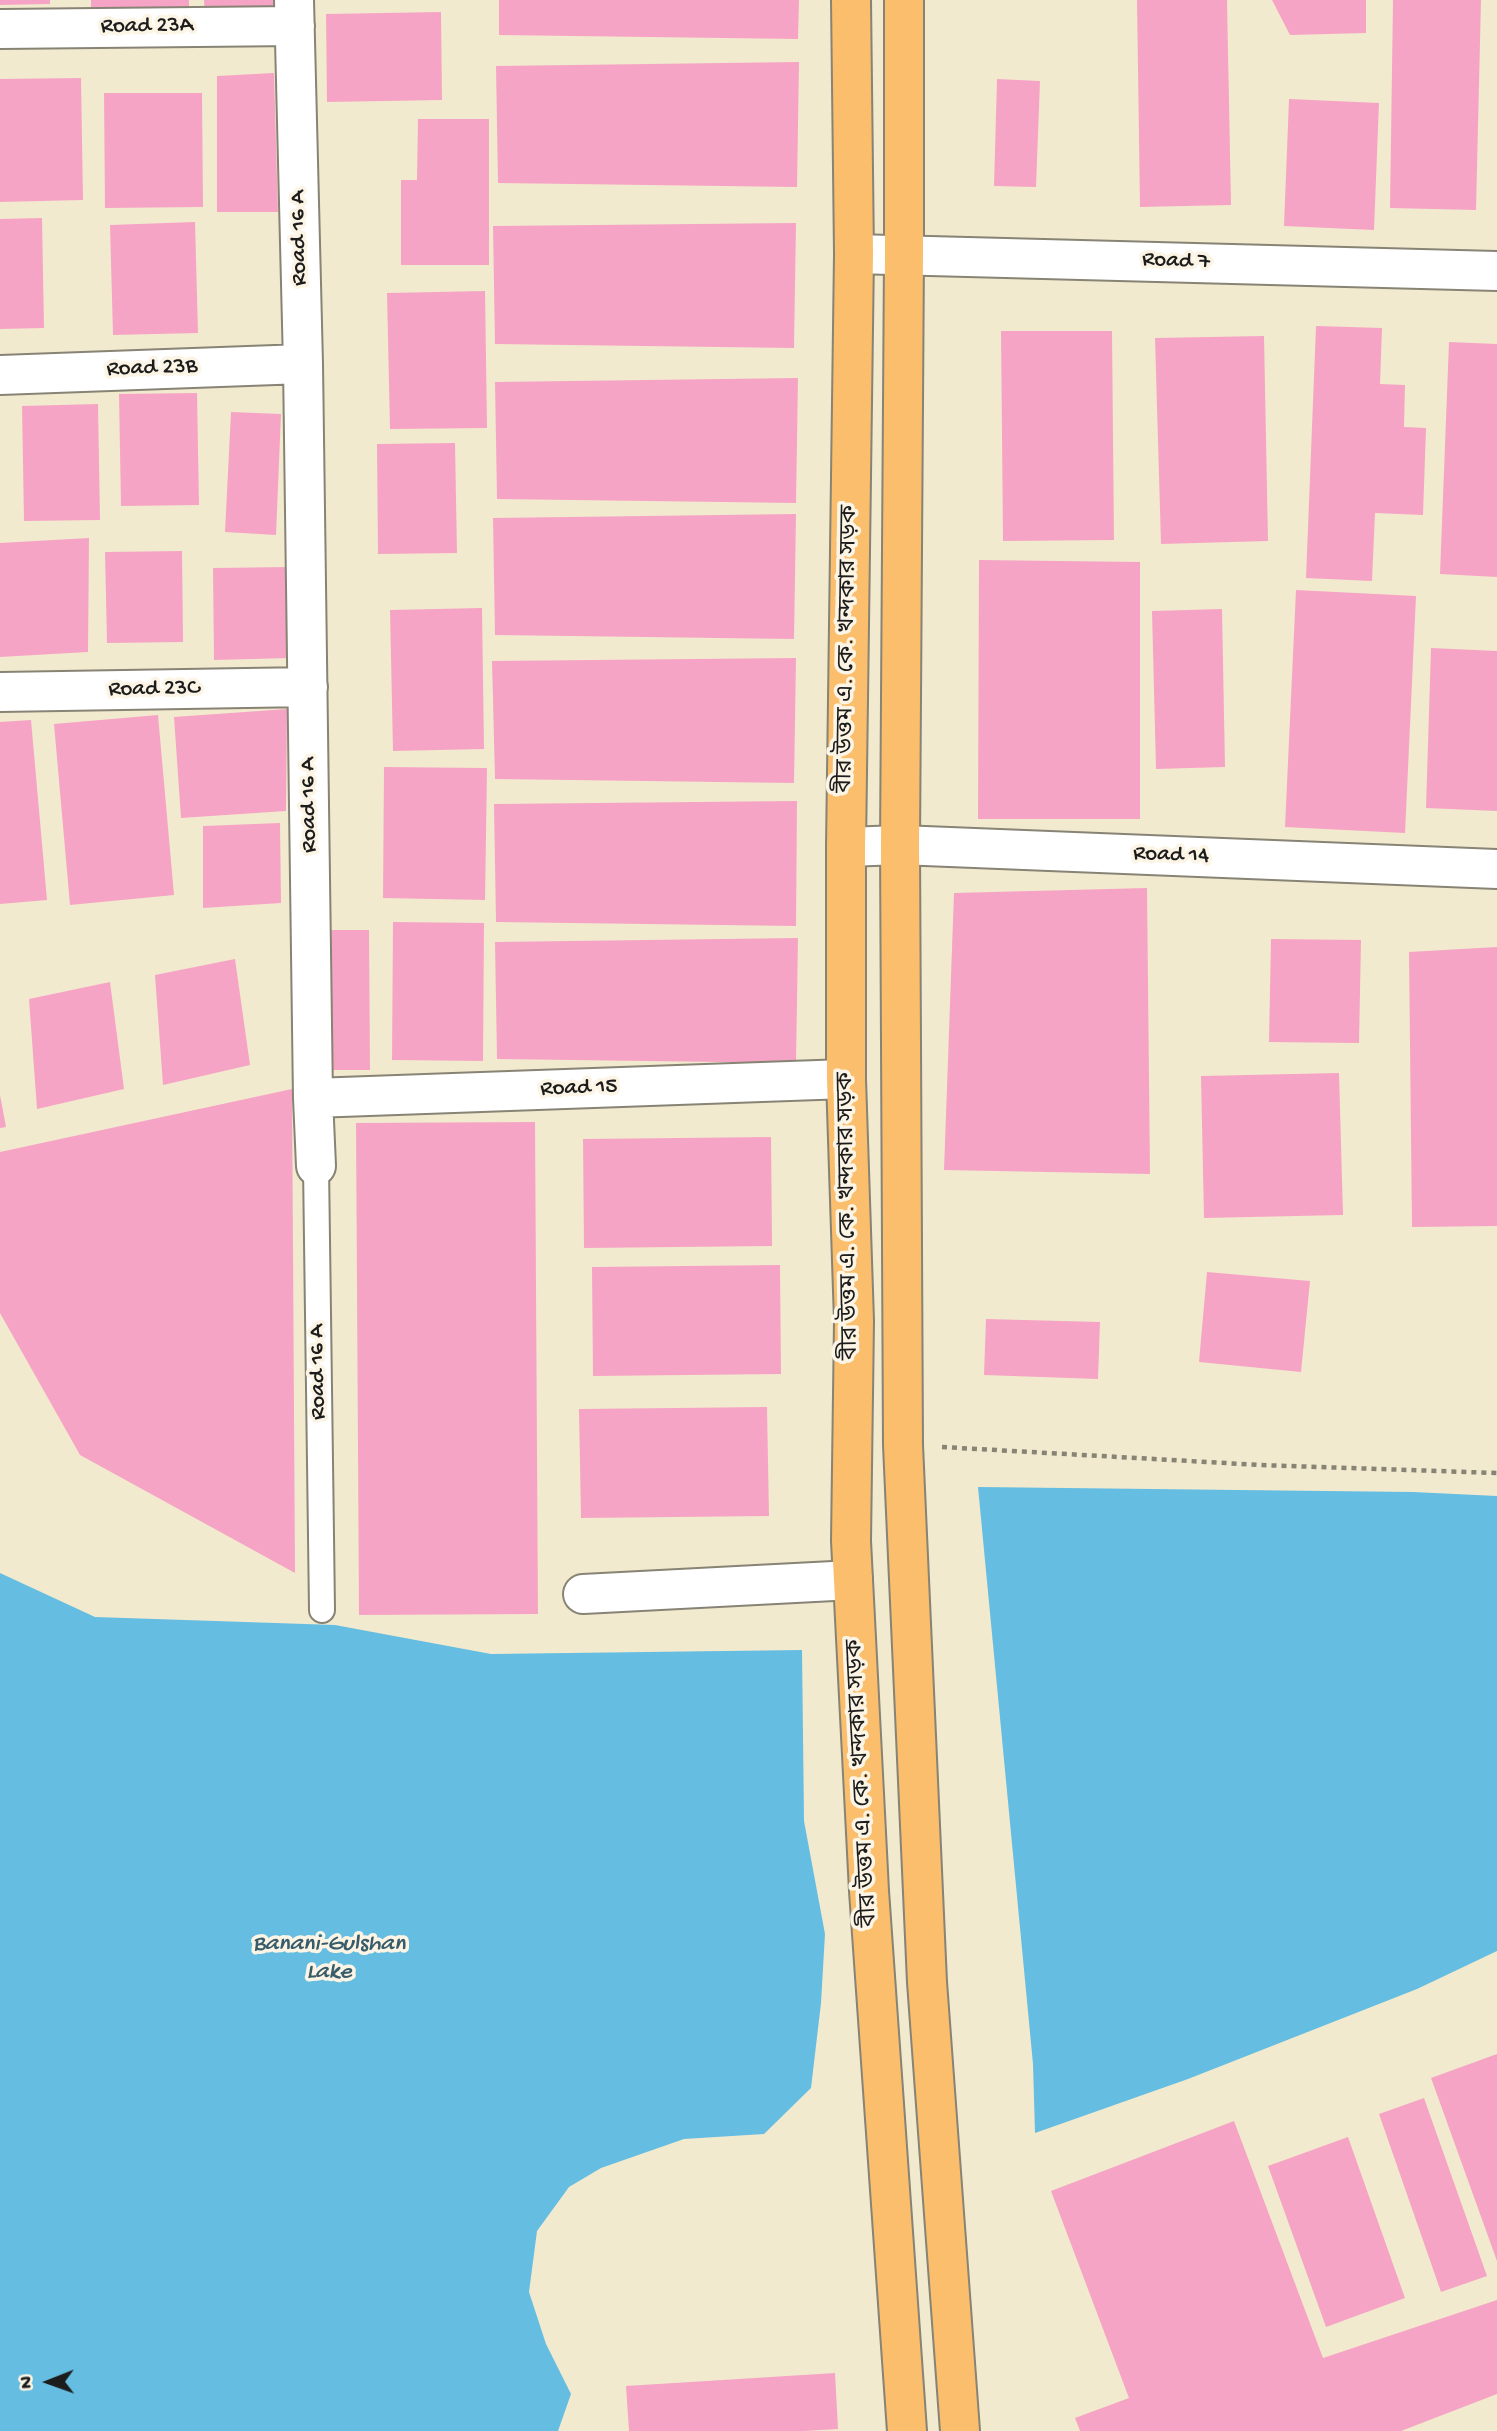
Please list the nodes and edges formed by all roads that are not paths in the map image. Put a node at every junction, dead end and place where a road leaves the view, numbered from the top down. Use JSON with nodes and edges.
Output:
{"nodes":[{"id":1,"x":851,"y":0,"type":"edge"},
{"id":2,"x":904,"y":0,"type":"edge"},
{"id":3,"x":295,"y":13,"type":"edge"},
{"id":4,"x":0,"y":29,"type":"edge"},
{"id":5,"x":855,"y":254,"type":"junction"},
{"id":6,"x":904,"y":255,"type":"junction"},
{"id":7,"x":1497,"y":271,"type":"edge"},
{"id":8,"x":303,"y":364,"type":"junction"},
{"id":9,"x":0,"y":374,"type":"edge"},
{"id":10,"x":308,"y":688,"type":"junction"},
{"id":11,"x":0,"y":692,"type":"edge"},
{"id":12,"x":900,"y":845,"type":"junction"},
{"id":13,"x":846,"y":847,"type":"junction"},
{"id":14,"x":1497,"y":869,"type":"edge"},
{"id":15,"x":846,"y":1079,"type":"junction"},
{"id":16,"x":313,"y":1098,"type":"junction"},
{"id":17,"x":316,"y":1166,"type":"joint"},
{"id":18,"x":853,"y":1580,"type":"junction"},
{"id":19,"x":583,"y":1594,"type":"dead end"},
{"id":20,"x":322,"y":1610,"type":"dead end"},
{"id":21,"x":907,"y":2431,"type":"edge"},
{"id":22,"x":960,"y":2431,"type":"edge"}],
"edges":[{"from":1,"to":5,"type":"main road","name":"বীর উত্তম এ. কে. খন্দকার সড়ক"},
{"from":2,"to":6,"type":"main road"},
{"from":3,"to":4,"type":"street","name":"Road 23A"},
{"from":3,"to":8,"type":"street","name":"Road 16 A"},
{"from":5,"to":6,"type":"street","name":"Road 7"},
{"from":5,"to":13,"type":"main road","name":"বীর উত্তম এ. কে. খন্দকার সড়ক"},
{"from":6,"to":7,"type":"street","name":"Road 7"},
{"from":6,"to":12,"type":"main road"},
{"from":8,"to":9,"type":"street","name":"Road 23B"},
{"from":8,"to":10,"type":"street","name":"Road 16 A"},
{"from":10,"to":11,"type":"street","name":"Road 23C"},
{"from":10,"to":16,"type":"street","name":"Road 16 A"},
{"from":12,"to":13,"type":"street","name":"Road 14"},
{"from":12,"to":14,"type":"street","name":"Road 14"},
{"from":12,"to":22,"type":"main road"},
{"from":13,"to":15,"type":"main road","name":"বীর উত্তম এ. কে. খন্দকার সড়ক"},
{"from":15,"to":16,"type":"street","name":"Road 15"},
{"from":15,"to":18,"type":"main road","name":"বীর উত্তম এ. কে. খন্দকার সড়ক"},
{"from":16,"to":17,"type":"street","name":"Road 16 A"},
{"from":17,"to":20,"type":"lane","name":"Road 16 A"},
{"from":18,"to":19,"type":"street"},
{"from":18,"to":21,"type":"main road","name":"বীর উত্তম এ. কে. খন্দকার সড়ক"}]}
